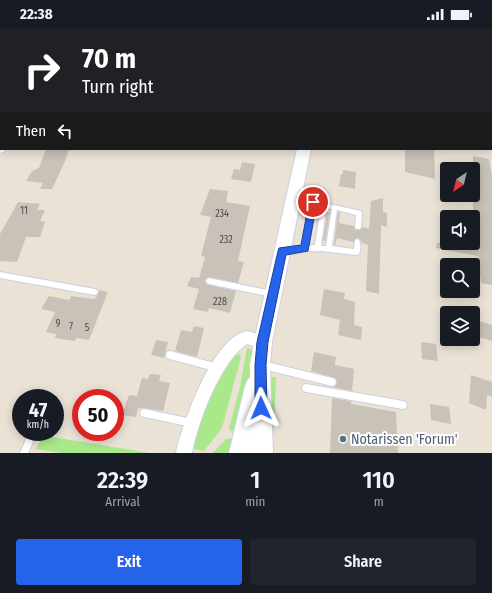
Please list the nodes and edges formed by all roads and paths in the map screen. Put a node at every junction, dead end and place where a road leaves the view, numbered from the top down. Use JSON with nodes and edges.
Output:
{"nodes":[{"id":1,"x":304,"y":150,"type":"edge"},
{"id":2,"x":294,"y":196,"type":"junction"},
{"id":3,"x":313,"y":202,"type":"junction"},
{"id":4,"x":324,"y":205,"type":"junction"},
{"id":5,"x":335,"y":208,"type":"junction"},
{"id":6,"x":358,"y":227,"type":"dead end"},
{"id":7,"x":357,"y":242,"type":"dead end"},
{"id":8,"x":329,"y":248,"type":"junction"},
{"id":9,"x":305,"y":249,"type":"junction"},
{"id":10,"x":317,"y":249,"type":"junction"},
{"id":11,"x":282,"y":251,"type":"junction"},
{"id":12,"x":0,"y":275,"type":"edge"},
{"id":13,"x":209,"y":281,"type":"dead end"},
{"id":14,"x":95,"y":292,"type":"dead end"},
{"id":15,"x":273,"y":295,"type":"junction"},
{"id":16,"x":263,"y":342,"type":"junction"},
{"id":17,"x":170,"y":355,"type":"dead end"},
{"id":18,"x":260,"y":365,"type":"junction"},
{"id":19,"x":218,"y":368,"type":"junction"},
{"id":20,"x":332,"y":382,"type":"dead end"},
{"id":21,"x":306,"y":388,"type":"dead end"},
{"id":22,"x":403,"y":405,"type":"dead end"},
{"id":23,"x":144,"y":413,"type":"dead end"},
{"id":24,"x":192,"y":423,"type":"junction"},
{"id":25,"x":29,"y":442,"type":"dead end"},
{"id":26,"x":24,"y":453,"type":"edge"},
{"id":27,"x":184,"y":453,"type":"edge"},
{"id":28,"x":240,"y":453,"type":"edge"},
{"id":29,"x":262,"y":453,"type":"edge"}],
"edges":[{"from":1,"to":2,"type":"main road"},
{"from":2,"to":3,"type":"lane"},
{"from":2,"to":11,"type":"main road"},
{"from":3,"to":4,"type":"lane"},
{"from":3,"to":9,"type":"lane"},
{"from":4,"to":5,"type":"lane"},
{"from":4,"to":10,"type":"lane"},
{"from":5,"to":6,"type":"lane"},
{"from":5,"to":8,"type":"lane"},
{"from":7,"to":8,"type":"lane"},
{"from":8,"to":10,"type":"lane"},
{"from":9,"to":10,"type":"lane"},
{"from":9,"to":11,"type":"lane"},
{"from":11,"to":15,"type":"main road"},
{"from":12,"to":14,"type":"lane"},
{"from":13,"to":15,"type":"lane"},
{"from":15,"to":16,"type":"main road"},
{"from":16,"to":18,"type":"main road"},
{"from":16,"to":19,"type":"street"},
{"from":17,"to":19,"type":"lane"},
{"from":18,"to":20,"type":"lane"},
{"from":18,"to":28,"type":"main road"},
{"from":18,"to":29,"type":"main road"},
{"from":19,"to":24,"type":"street"},
{"from":21,"to":22,"type":"lane"},
{"from":23,"to":24,"type":"lane"},
{"from":24,"to":27,"type":"street"},
{"from":25,"to":26,"type":"lane"}]}
